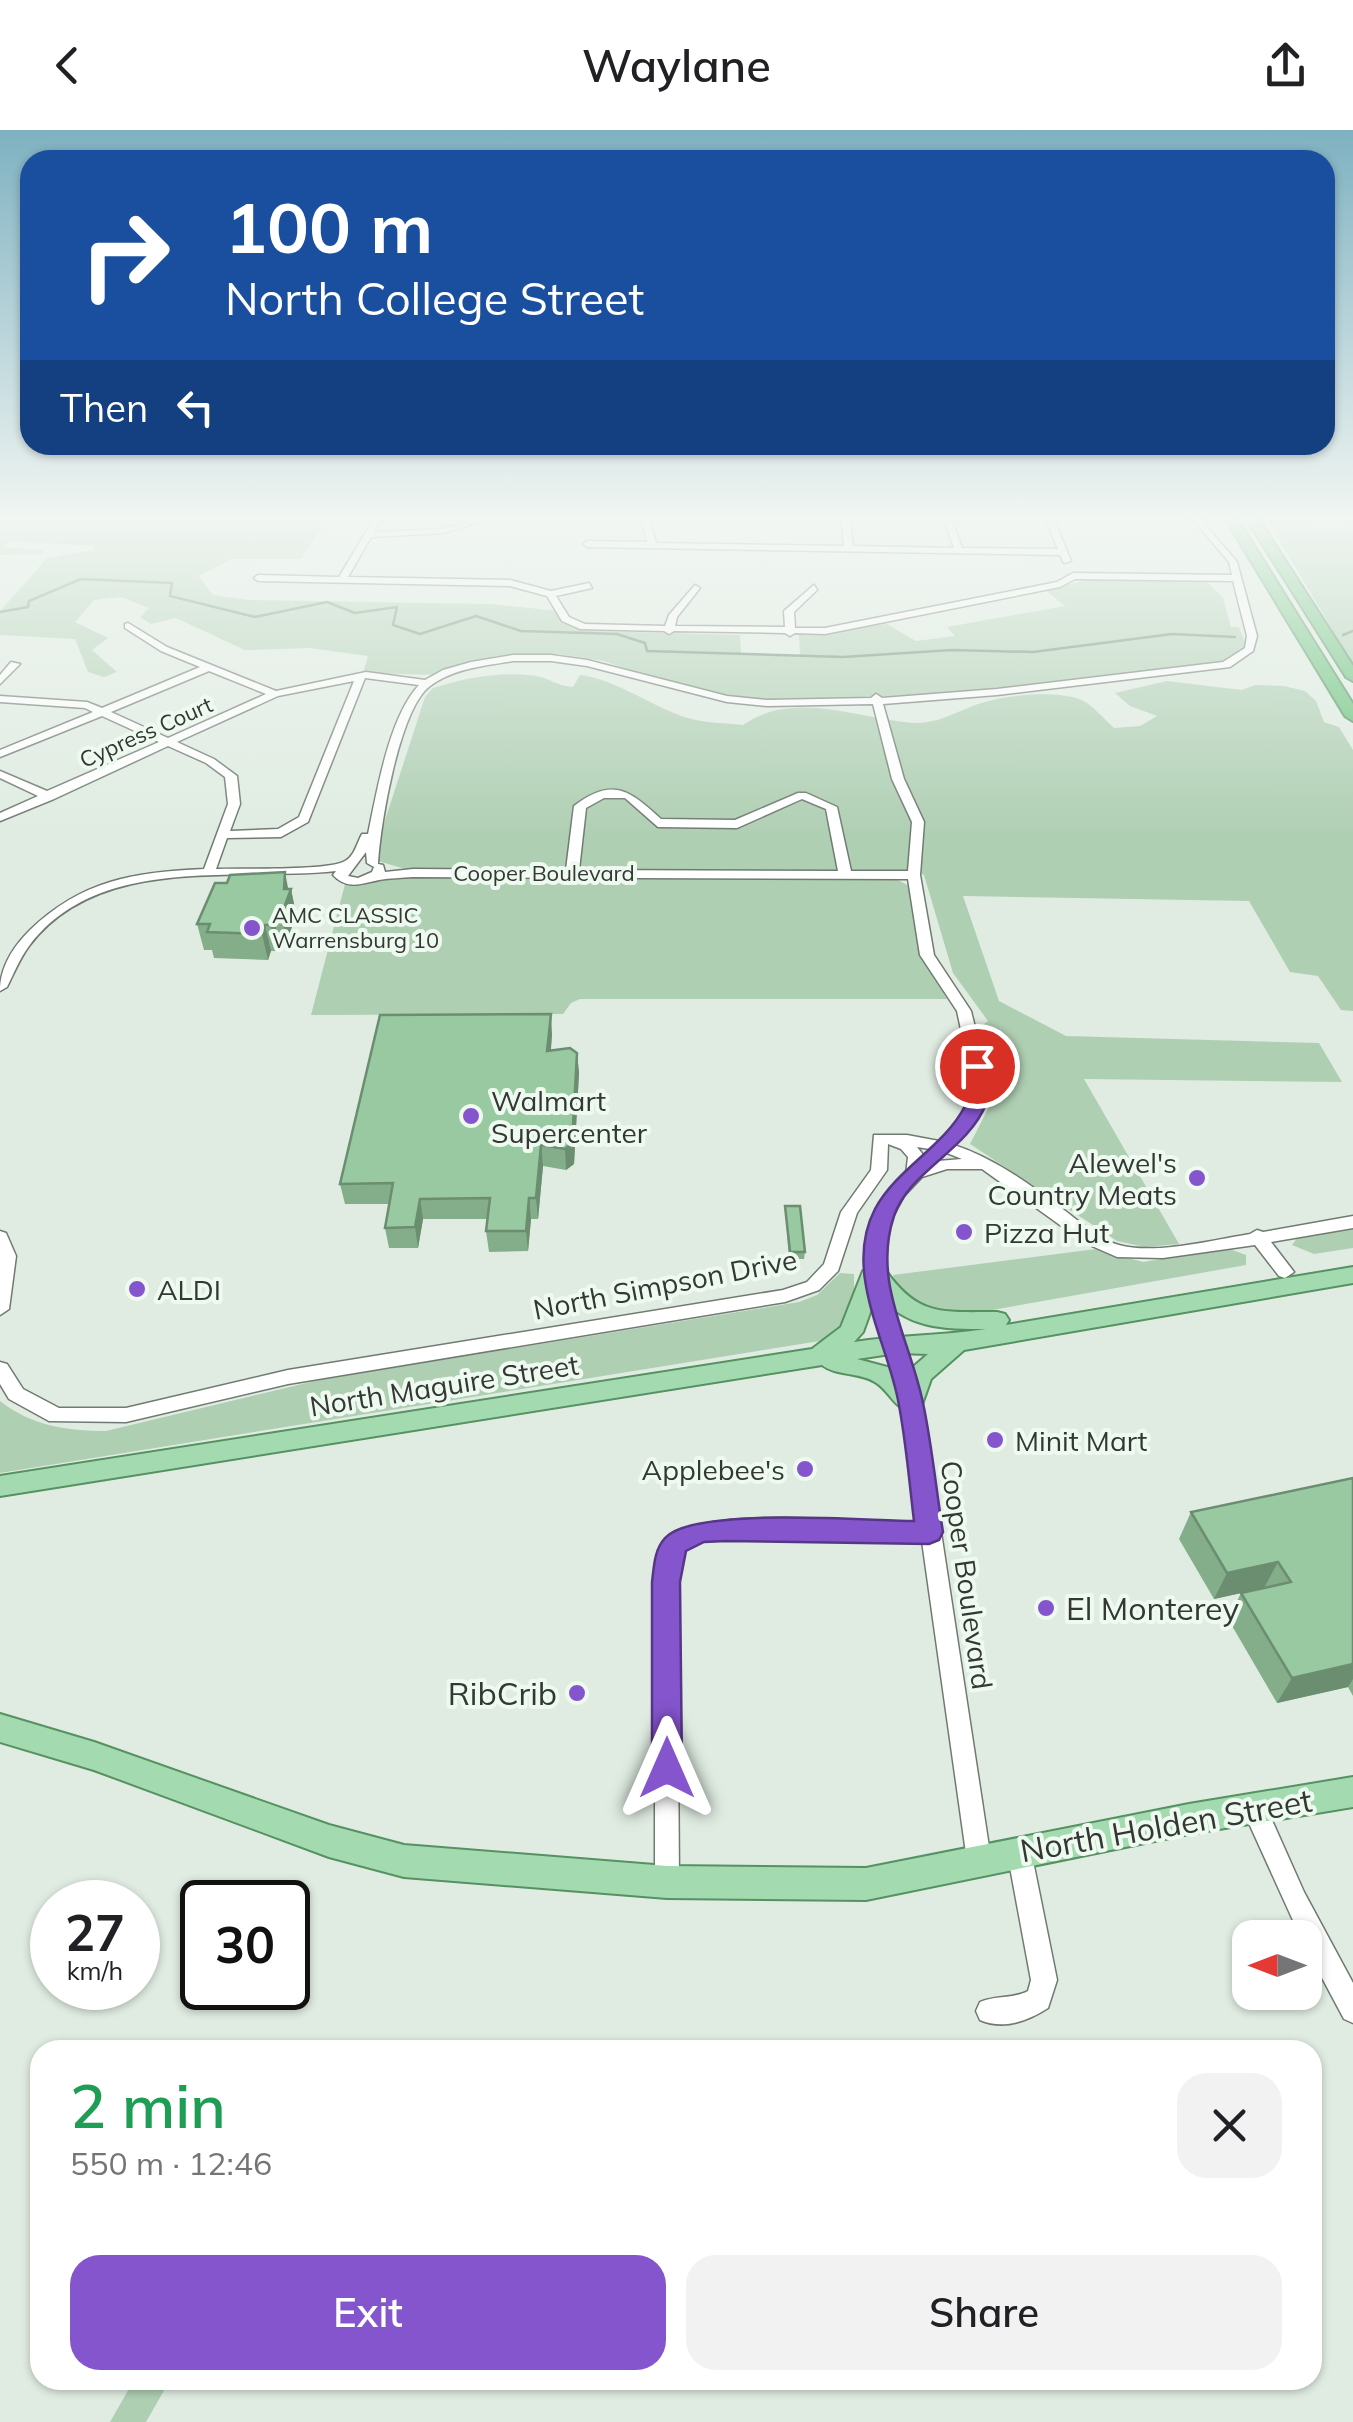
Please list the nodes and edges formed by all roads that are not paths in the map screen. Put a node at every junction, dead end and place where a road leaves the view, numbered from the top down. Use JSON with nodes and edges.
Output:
{"nodes":[{"id":1,"x":572,"y":622,"type":"edge"},
{"id":2,"x":670,"y":622,"type":"edge"},
{"id":3,"x":789,"y":622,"type":"edge"},
{"id":4,"x":879,"y":622,"type":"edge"},
{"id":5,"x":1248,"y":622,"type":"edge"},
{"id":6,"x":1295,"y":622,"type":"edge"},
{"id":7,"x":1318,"y":622,"type":"edge"},
{"id":8,"x":128,"y":626,"type":"dead end"},
{"id":9,"x":668,"y":631,"type":"junction"},
{"id":10,"x":790,"y":632,"type":"junction"},
{"id":11,"x":14,"y":664,"type":"dead end"},
{"id":12,"x":209,"y":666,"type":"junction"},
{"id":13,"x":361,"y":676,"type":"junction"},
{"id":14,"x":1353,"y":677,"type":"edge"},
{"id":15,"x":0,"y":681,"type":"edge"},
{"id":16,"x":428,"y":683,"type":"junction"},
{"id":17,"x":275,"y":694,"type":"junction"},
{"id":18,"x":876,"y":698,"type":"junction"},
{"id":19,"x":0,"y":700,"type":"edge"},
{"id":20,"x":102,"y":712,"type":"junction"},
{"id":21,"x":1353,"y":716,"type":"edge"},
{"id":22,"x":170,"y":744,"type":"junction"},
{"id":23,"x":0,"y":754,"type":"edge"},
{"id":24,"x":0,"y":774,"type":"edge"},
{"id":25,"x":50,"y":797,"type":"junction"},
{"id":26,"x":0,"y":817,"type":"edge"},
{"id":27,"x":373,"y":830,"type":"junction"},
{"id":28,"x":222,"y":835,"type":"junction"},
{"id":29,"x":374,"y":868,"type":"junction"},
{"id":30,"x":346,"y":869,"type":"junction"},
{"id":31,"x":208,"y":872,"type":"junction"},
{"id":32,"x":572,"y":874,"type":"junction"},
{"id":33,"x":844,"y":874,"type":"junction"},
{"id":34,"x":914,"y":875,"type":"junction"},
{"id":35,"x":0,"y":955,"type":"edge"},
{"id":36,"x":18,"y":956,"type":"junction"},
{"id":37,"x":0,"y":987,"type":"edge"},
{"id":38,"x":893,"y":1140,"type":"junction"},
{"id":39,"x":944,"y":1145,"type":"junction"},
{"id":40,"x":989,"y":1166,"type":"junction"},
{"id":41,"x":914,"y":1174,"type":"junction"},
{"id":42,"x":1353,"y":1222,"type":"edge"},
{"id":43,"x":0,"y":1236,"type":"edge"},
{"id":44,"x":1257,"y":1236,"type":"junction"},
{"id":45,"x":1353,"y":1260,"type":"edge"},
{"id":46,"x":874,"y":1271,"type":"junction"},
{"id":47,"x":1285,"y":1272,"type":"junction"},
{"id":48,"x":1353,"y":1275,"type":"edge"},
{"id":49,"x":0,"y":1310,"type":"edge"},
{"id":50,"x":996,"y":1320,"type":"junction"},
{"id":51,"x":960,"y":1342,"type":"junction"},
{"id":52,"x":897,"y":1344,"type":"junction"},
{"id":53,"x":808,"y":1360,"type":"junction"},
{"id":54,"x":0,"y":1368,"type":"edge"},
{"id":55,"x":911,"y":1404,"type":"junction"},
{"id":56,"x":0,"y":1486,"type":"edge"},
{"id":57,"x":929,"y":1532,"type":"junction"},
{"id":58,"x":0,"y":1728,"type":"edge"},
{"id":59,"x":1353,"y":1792,"type":"edge"},
{"id":60,"x":1254,"y":1808,"type":"junction"},
{"id":61,"x":1019,"y":1851,"type":"junction"},
{"id":62,"x":979,"y":1860,"type":"junction"},
{"id":63,"x":667,"y":1882,"type":"junction"},
{"id":64,"x":1353,"y":2010,"type":"edge"},
{"id":65,"x":989,"y":2011,"type":"dead end"}],
"edges":[{"from":1,"to":9,"type":"street"},
{"from":2,"to":9,"type":"street"},
{"from":3,"to":10,"type":"street"},
{"from":4,"to":10,"type":"street"},
{"from":5,"to":18,"type":"street"},
{"from":6,"to":21,"type":"highway"},
{"from":7,"to":14,"type":"highway"},
{"from":8,"to":12,"type":"street"},
{"from":9,"to":10,"type":"street"},
{"from":11,"to":15,"type":"street"},
{"from":12,"to":17,"type":"street"},
{"from":12,"to":20,"type":"street"},
{"from":13,"to":16,"type":"street","name":"Cypress Court"},
{"from":13,"to":17,"type":"street","name":"Cypress Court"},
{"from":13,"to":28,"type":"street"},
{"from":16,"to":18,"type":"street"},
{"from":16,"to":27,"type":"street"},
{"from":17,"to":22,"type":"street","name":"Cypress Court"},
{"from":18,"to":34,"type":"street","name":"Cooper Boulevard"},
{"from":19,"to":20,"type":"street"},
{"from":20,"to":22,"type":"street"},
{"from":20,"to":23,"type":"street"},
{"from":22,"to":25,"type":"street","name":"Cypress Court"},
{"from":22,"to":28,"type":"street"},
{"from":24,"to":25,"type":"street"},
{"from":25,"to":26,"type":"street","name":"Cypress Court"},
{"from":27,"to":29,"type":"street"},
{"from":27,"to":30,"type":"street"},
{"from":28,"to":31,"type":"street"},
{"from":29,"to":30,"type":"street","name":"Cooper Boulevard"},
{"from":29,"to":32,"type":"street","name":"Cooper Boulevard"},
{"from":30,"to":31,"type":"street","name":"Cooper Boulevard"},
{"from":31,"to":36,"type":"street","name":"Cooper Boulevard"},
{"from":32,"to":33,"type":"street","name":"Cooper Boulevard"},
{"from":32,"to":33,"type":"street"},
{"from":33,"to":34,"type":"street","name":"Cooper Boulevard"},
{"from":34,"to":39,"type":"street","name":"Cooper Boulevard"},
{"from":35,"to":36,"type":"street"},
{"from":36,"to":37,"type":"street","name":"Cooper Boulevard"},
{"from":38,"to":39,"type":"street"},
{"from":38,"to":41,"type":"street"},
{"from":38,"to":54,"type":"street","name":"North Simpson Drive"},
{"from":39,"to":40,"type":"street"},
{"from":39,"to":41,"type":"street","name":"Cooper Boulevard"},
{"from":40,"to":41,"type":"street"},
{"from":40,"to":44,"type":"street"},
{"from":41,"to":46,"type":"street","name":"Cooper Boulevard"},
{"from":42,"to":44,"type":"street"},
{"from":43,"to":49,"type":"street"},
{"from":44,"to":47,"type":"street"},
{"from":45,"to":47,"type":"main road","name":"North Maguire Street"},
{"from":46,"to":50,"type":"main road"},
{"from":46,"to":52,"type":"street","name":"Cooper Boulevard"},
{"from":46,"to":53,"type":"main road"},
{"from":47,"to":50,"type":"main road","name":"North Maguire Street"},
{"from":48,"to":51,"type":"main road","name":"North Maguire Street"},
{"from":50,"to":52,"type":"main road","name":"North Maguire Street"},
{"from":51,"to":52,"type":"main road","name":"North Maguire Street"},
{"from":51,"to":55,"type":"main road"},
{"from":52,"to":53,"type":"main road","name":"North Maguire Street"},
{"from":52,"to":55,"type":"street","name":"Cooper Boulevard"},
{"from":53,"to":55,"type":"main road"},
{"from":53,"to":56,"type":"main road","name":"North Maguire Street"},
{"from":55,"to":57,"type":"street","name":"Cooper Boulevard"},
{"from":57,"to":62,"type":"street","name":"Cooper Boulevard"},
{"from":57,"to":63,"type":"street"},
{"from":58,"to":63,"type":"main road","name":"North Holden Street"},
{"from":59,"to":60,"type":"main road","name":"North Holden Street"},
{"from":60,"to":61,"type":"main road","name":"North Holden Street"},
{"from":60,"to":64,"type":"street"},
{"from":61,"to":62,"type":"main road","name":"North Holden Street"},
{"from":61,"to":65,"type":"street"},
{"from":62,"to":63,"type":"main road","name":"North Holden Street"}]}
